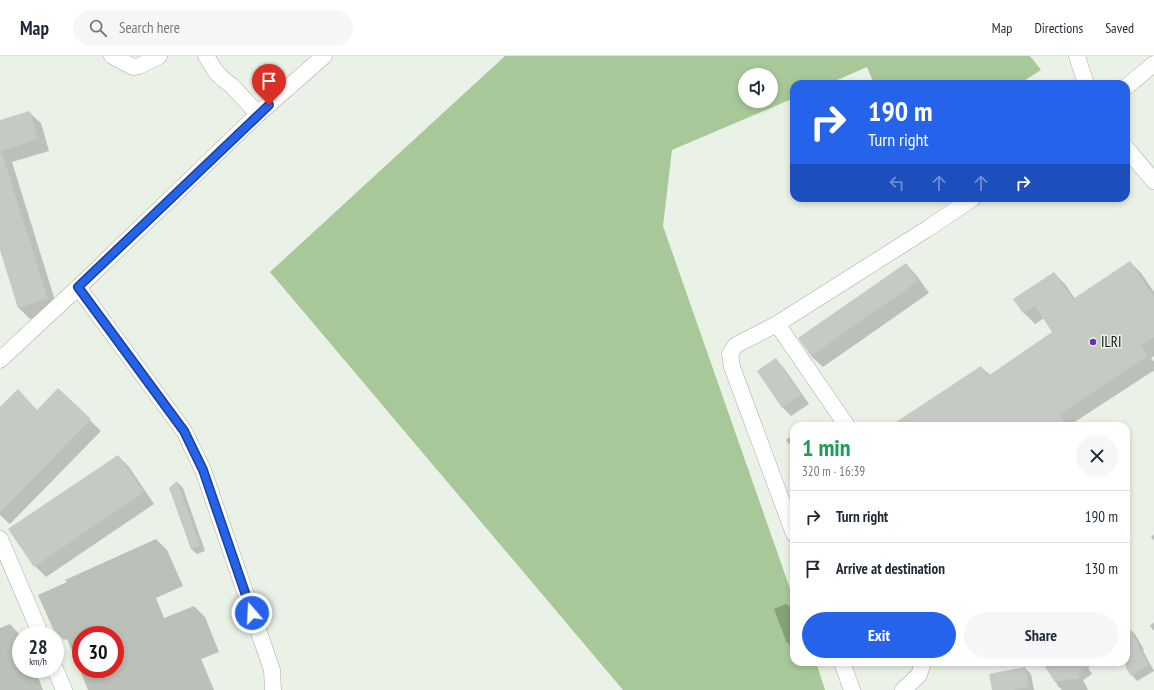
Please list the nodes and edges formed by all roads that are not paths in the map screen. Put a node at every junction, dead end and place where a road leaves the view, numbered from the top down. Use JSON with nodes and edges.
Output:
{"nodes":[{"id":1,"x":112,"y":56,"type":"edge"},
{"id":2,"x":159,"y":56,"type":"edge"},
{"id":3,"x":206,"y":56,"type":"edge"},
{"id":4,"x":324,"y":56,"type":"edge"},
{"id":5,"x":1077,"y":56,"type":"edge"},
{"id":6,"x":1154,"y":64,"type":"edge"},
{"id":7,"x":1085,"y":80,"type":"edge"},
{"id":8,"x":1130,"y":84,"type":"edge"},
{"id":9,"x":258,"y":114,"type":"junction"},
{"id":10,"x":1130,"y":153,"type":"edge"},
{"id":11,"x":1154,"y":181,"type":"edge"},
{"id":12,"x":967,"y":202,"type":"edge"},
{"id":13,"x":78,"y":287,"type":"junction"},
{"id":14,"x":777,"y":324,"type":"junction"},
{"id":15,"x":0,"y":344,"type":"edge"},
{"id":16,"x":17,"y":344,"type":"junction"},
{"id":17,"x":0,"y":360,"type":"edge"},
{"id":18,"x":844,"y":422,"type":"edge"},
{"id":19,"x":790,"y":523,"type":"edge"},
{"id":20,"x":0,"y":539,"type":"edge"},
{"id":21,"x":37,"y":626,"type":"edge"},
{"id":22,"x":843,"y":666,"type":"edge"},
{"id":23,"x":922,"y":666,"type":"edge"},
{"id":24,"x":59,"y":678,"type":"edge"},
{"id":25,"x":64,"y":690,"type":"edge"},
{"id":26,"x":273,"y":690,"type":"edge"},
{"id":27,"x":852,"y":690,"type":"edge"},
{"id":28,"x":903,"y":690,"type":"edge"}],
"edges":[{"from":1,"to":2,"type":"street"},
{"from":3,"to":9,"type":"street"},
{"from":4,"to":9,"type":"street"},
{"from":5,"to":7,"type":"street"},
{"from":6,"to":8,"type":"street"},
{"from":9,"to":13,"type":"street"},
{"from":10,"to":11,"type":"street"},
{"from":12,"to":14,"type":"street"},
{"from":13,"to":16,"type":"street"},
{"from":13,"to":26,"type":"street"},
{"from":14,"to":18,"type":"street"},
{"from":14,"to":19,"type":"street"},
{"from":15,"to":16,"type":"street"},
{"from":16,"to":17,"type":"street"},
{"from":20,"to":21,"type":"street"},
{"from":22,"to":27,"type":"street"},
{"from":23,"to":28,"type":"street"},
{"from":24,"to":25,"type":"street"}]}
